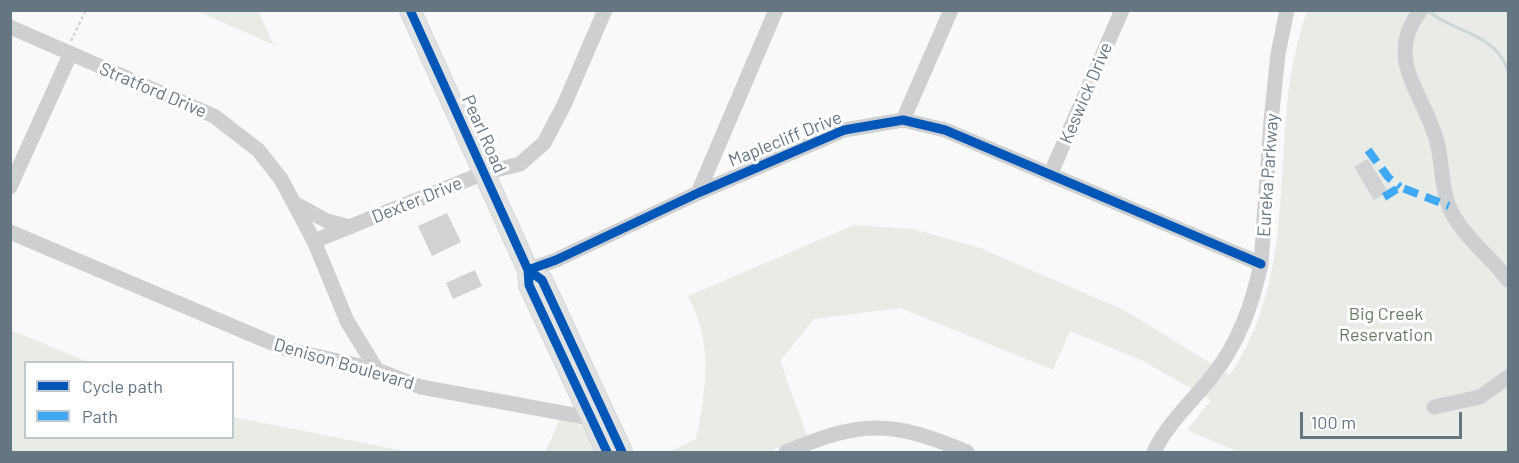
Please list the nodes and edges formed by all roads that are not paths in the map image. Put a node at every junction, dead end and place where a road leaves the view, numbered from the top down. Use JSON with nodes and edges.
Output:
{"nodes":[{"id":1,"x":410,"y":10,"type":"edge"},
{"id":2,"x":605,"y":10,"type":"edge"},
{"id":3,"x":777,"y":10,"type":"edge"},
{"id":4,"x":951,"y":10,"type":"edge"},
{"id":5,"x":1122,"y":10,"type":"edge"},
{"id":6,"x":1287,"y":10,"type":"edge"},
{"id":7,"x":1421,"y":10,"type":"edge"},
{"id":8,"x":10,"y":27,"type":"edge"},
{"id":9,"x":70,"y":48,"type":"junction"},
{"id":10,"x":903,"y":120,"type":"junction"},
{"id":11,"x":484,"y":173,"type":"junction"},
{"id":12,"x":1050,"y":175,"type":"junction"},
{"id":13,"x":10,"y":187,"type":"edge"},
{"id":14,"x":698,"y":193,"type":"junction"},
{"id":15,"x":294,"y":203,"type":"junction"},
{"id":16,"x":350,"y":226,"type":"junction"},
{"id":17,"x":10,"y":232,"type":"edge"},
{"id":18,"x":314,"y":241,"type":"junction"},
{"id":19,"x":1261,"y":264,"type":"junction"},
{"id":20,"x":528,"y":270,"type":"junction"},
{"id":21,"x":1509,"y":280,"type":"edge"},
{"id":22,"x":376,"y":370,"type":"junction"},
{"id":23,"x":1509,"y":377,"type":"edge"},
{"id":24,"x":1434,"y":407,"type":"dead end"},
{"id":25,"x":590,"y":418,"type":"junction"},
{"id":26,"x":607,"y":453,"type":"edge"},
{"id":27,"x":622,"y":453,"type":"edge"},
{"id":28,"x":786,"y":453,"type":"edge"},
{"id":29,"x":967,"y":453,"type":"edge"},
{"id":30,"x":1154,"y":453,"type":"edge"}],
"edges":[{"from":1,"to":11,"type":"main road","name":"Pearl Road"},
{"from":2,"to":11,"type":"street","name":"Dexter Drive"},
{"from":3,"to":14,"type":"street"},
{"from":4,"to":10,"type":"street"},
{"from":5,"to":12,"type":"street","name":"Keswick Drive"},
{"from":6,"to":19,"type":"street","name":"Eureka Parkway"},
{"from":7,"to":21,"type":"street"},
{"from":8,"to":9,"type":"street","name":"Stratford Drive"},
{"from":9,"to":13,"type":"street"},
{"from":9,"to":15,"type":"street","name":"Stratford Drive"},
{"from":10,"to":12,"type":"street","name":"Maplecliff Drive"},
{"from":10,"to":14,"type":"street","name":"Maplecliff Drive"},
{"from":11,"to":16,"type":"street","name":"Dexter Drive"},
{"from":11,"to":20,"type":"main road","name":"Pearl Road"},
{"from":12,"to":19,"type":"street","name":"Maplecliff Drive"},
{"from":14,"to":20,"type":"street","name":"Maplecliff Drive"},
{"from":15,"to":16,"type":"street","name":"Dexter Drive"},
{"from":15,"to":18,"type":"street","name":"Stratford Drive"},
{"from":16,"to":18,"type":"street","name":"Dexter Drive"},
{"from":17,"to":22,"type":"street","name":"Denison Boulevard"},
{"from":18,"to":22,"type":"street","name":"Stratford Drive"},
{"from":19,"to":30,"type":"street","name":"Eureka Parkway"},
{"from":20,"to":25,"type":"main road","name":"Pearl Road"},
{"from":20,"to":27,"type":"main road","name":"Pearl Road"},
{"from":22,"to":25,"type":"street","name":"Denison Boulevard"},
{"from":23,"to":24,"type":"street"},
{"from":25,"to":26,"type":"main road","name":"Pearl Road"},
{"from":28,"to":29,"type":"street"}]}
